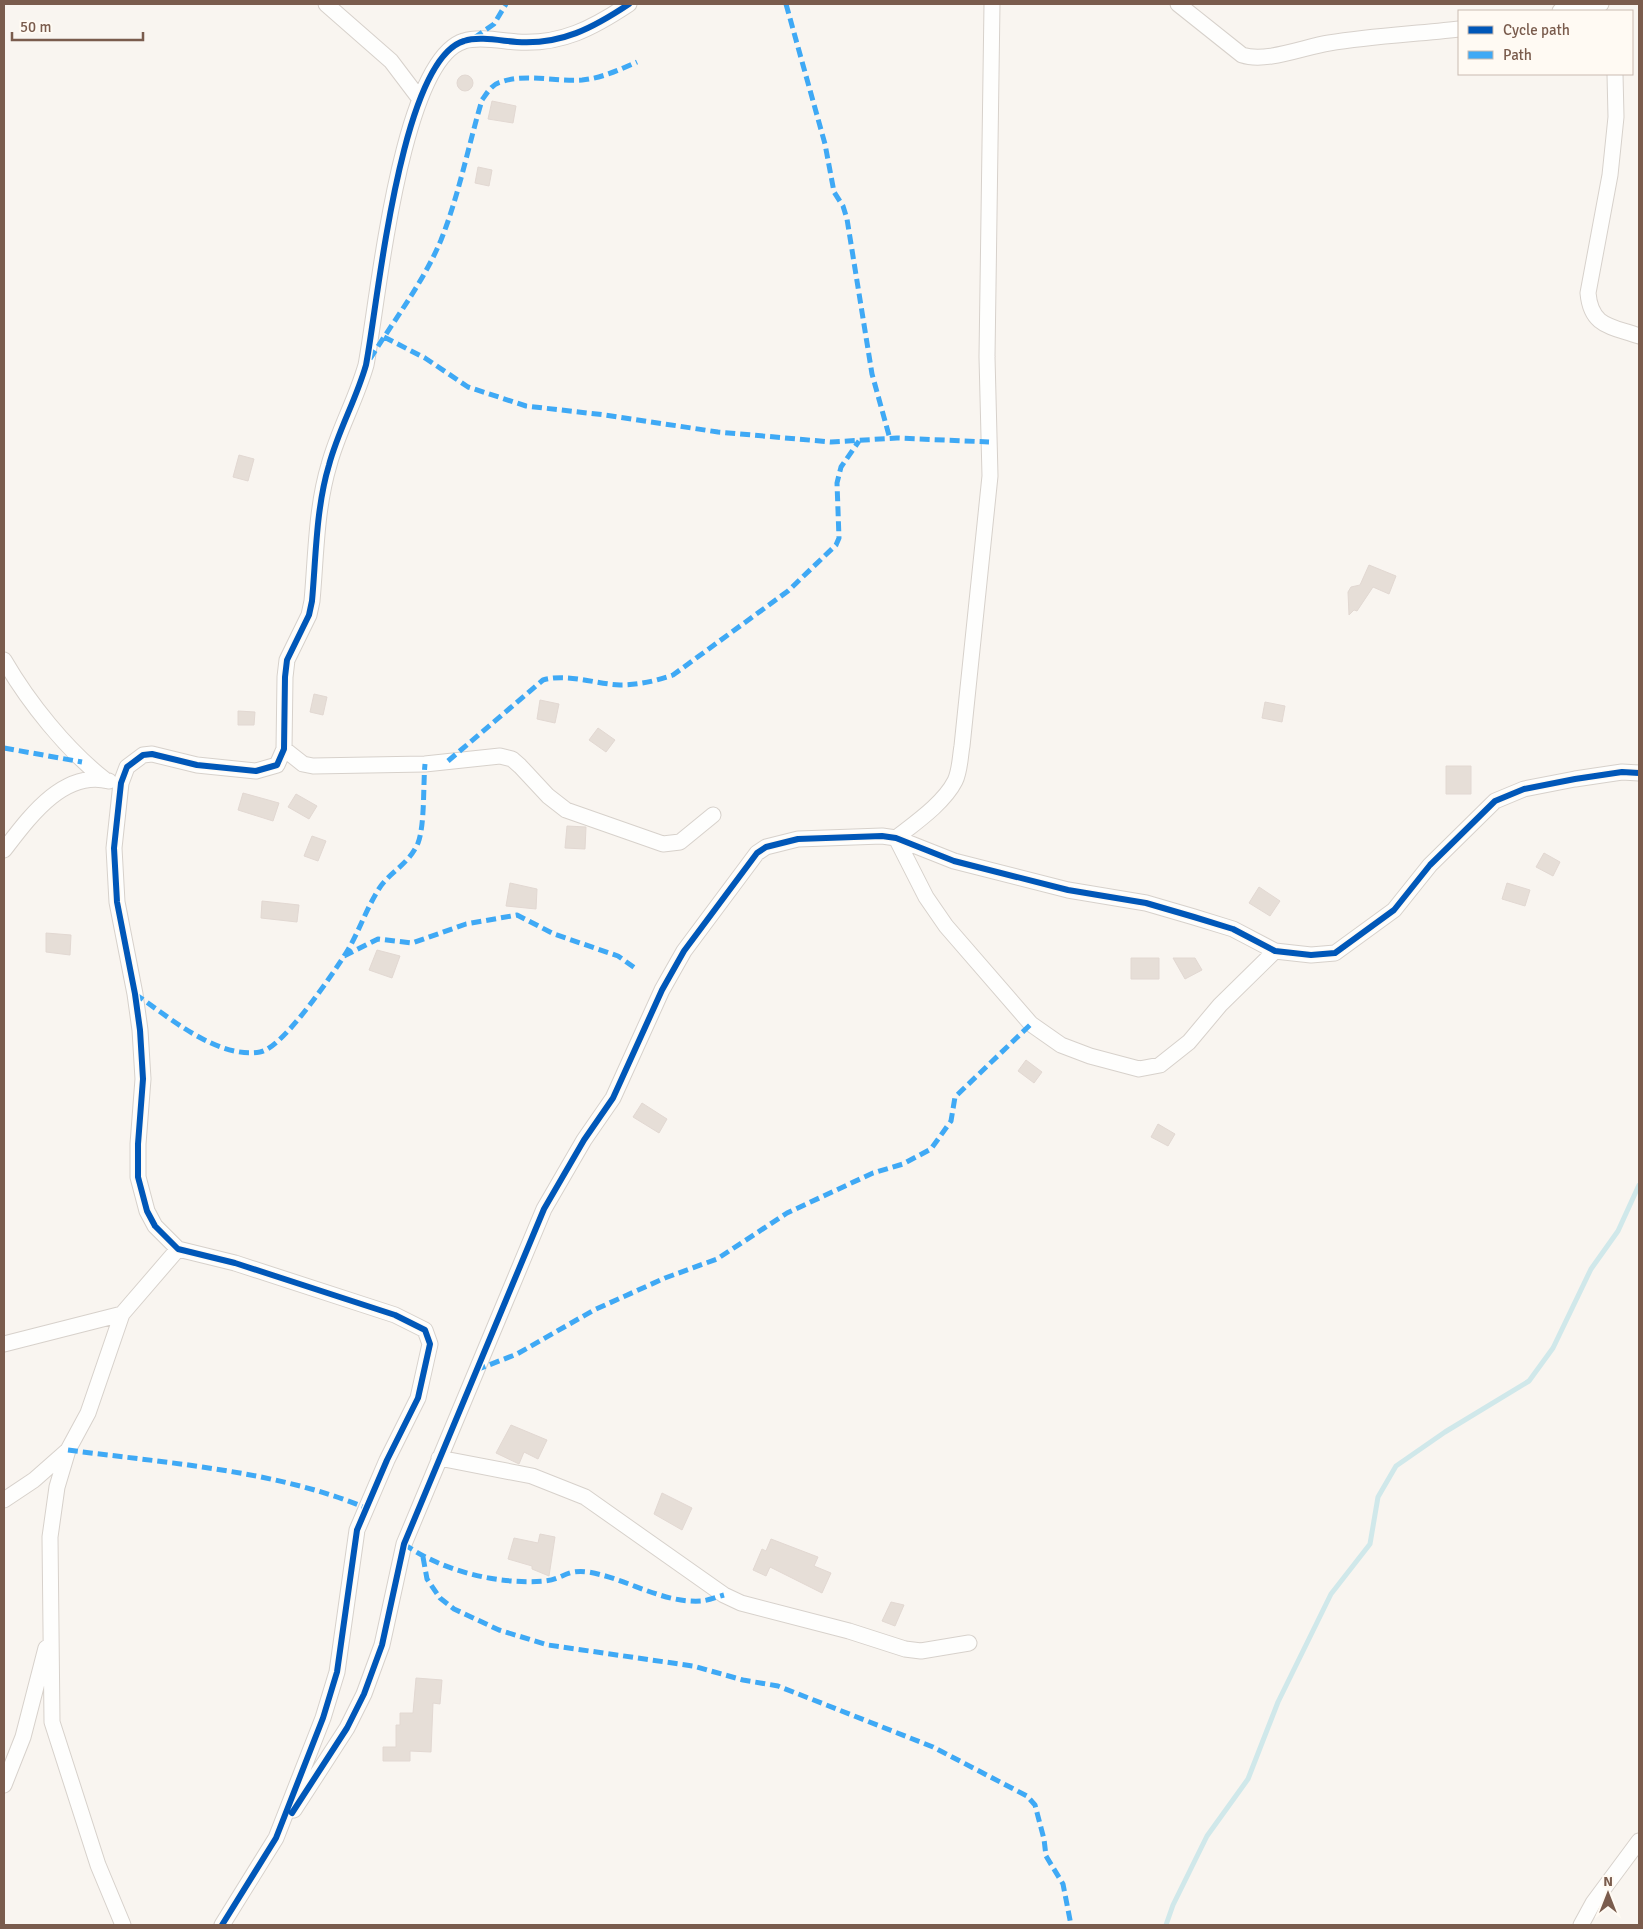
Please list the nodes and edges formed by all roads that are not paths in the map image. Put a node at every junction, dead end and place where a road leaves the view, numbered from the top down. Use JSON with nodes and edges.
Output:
{"nodes":[{"id":1,"x":326,"y":4,"type":"edge"},
{"id":2,"x":629,"y":4,"type":"edge"},
{"id":3,"x":992,"y":4,"type":"edge"},
{"id":4,"x":1178,"y":4,"type":"edge"},
{"id":5,"x":1601,"y":4,"type":"edge"},
{"id":6,"x":1566,"y":10,"type":"edge"},
{"id":7,"x":1458,"y":29,"type":"edge"},
{"id":8,"x":1615,"y":75,"type":"edge"},
{"id":9,"x":419,"y":98,"type":"junction"},
{"id":10,"x":1639,"y":336,"type":"edge"},
{"id":11,"x":4,"y":660,"type":"edge"},
{"id":12,"x":284,"y":749,"type":"junction"},
{"id":13,"x":1639,"y":773,"type":"edge"},
{"id":14,"x":104,"y":779,"type":"junction"},
{"id":15,"x":120,"y":783,"type":"junction"},
{"id":16,"x":714,"y":815,"type":"dead end"},
{"id":17,"x":896,"y":838,"type":"junction"},
{"id":18,"x":4,"y":850,"type":"edge"},
{"id":19,"x":1274,"y":951,"type":"junction"},
{"id":20,"x":178,"y":1249,"type":"junction"},
{"id":21,"x":122,"y":1314,"type":"junction"},
{"id":22,"x":4,"y":1344,"type":"edge"},
{"id":23,"x":68,"y":1450,"type":"junction"},
{"id":24,"x":439,"y":1458,"type":"junction"},
{"id":25,"x":4,"y":1500,"type":"edge"},
{"id":26,"x":51,"y":1630,"type":"junction"},
{"id":27,"x":969,"y":1643,"type":"dead end"},
{"id":28,"x":4,"y":1785,"type":"edge"},
{"id":29,"x":276,"y":1838,"type":"junction"},
{"id":30,"x":1639,"y":1841,"type":"edge"},
{"id":31,"x":123,"y":1925,"type":"edge"},
{"id":32,"x":222,"y":1925,"type":"edge"},
{"id":33,"x":1581,"y":1925,"type":"edge"}],
"edges":[{"from":1,"to":9,"type":"street"},
{"from":2,"to":9,"type":"street"},
{"from":3,"to":17,"type":"street"},
{"from":4,"to":7,"type":"street"},
{"from":5,"to":6,"type":"street"},
{"from":8,"to":10,"type":"street"},
{"from":9,"to":12,"type":"street"},
{"from":11,"to":14,"type":"street"},
{"from":12,"to":15,"type":"street"},
{"from":12,"to":16,"type":"street"},
{"from":13,"to":19,"type":"street"},
{"from":14,"to":15,"type":"street"},
{"from":14,"to":18,"type":"street"},
{"from":15,"to":20,"type":"street"},
{"from":17,"to":19,"type":"street"},
{"from":17,"to":19,"type":"street"},
{"from":17,"to":24,"type":"street"},
{"from":20,"to":21,"type":"street"},
{"from":20,"to":29,"type":"street"},
{"from":21,"to":22,"type":"street"},
{"from":21,"to":23,"type":"street"},
{"from":23,"to":25,"type":"street"},
{"from":23,"to":26,"type":"street"},
{"from":24,"to":27,"type":"street"},
{"from":24,"to":29,"type":"street"},
{"from":26,"to":28,"type":"street"},
{"from":26,"to":31,"type":"street"},
{"from":29,"to":32,"type":"street"},
{"from":30,"to":33,"type":"street"}]}
